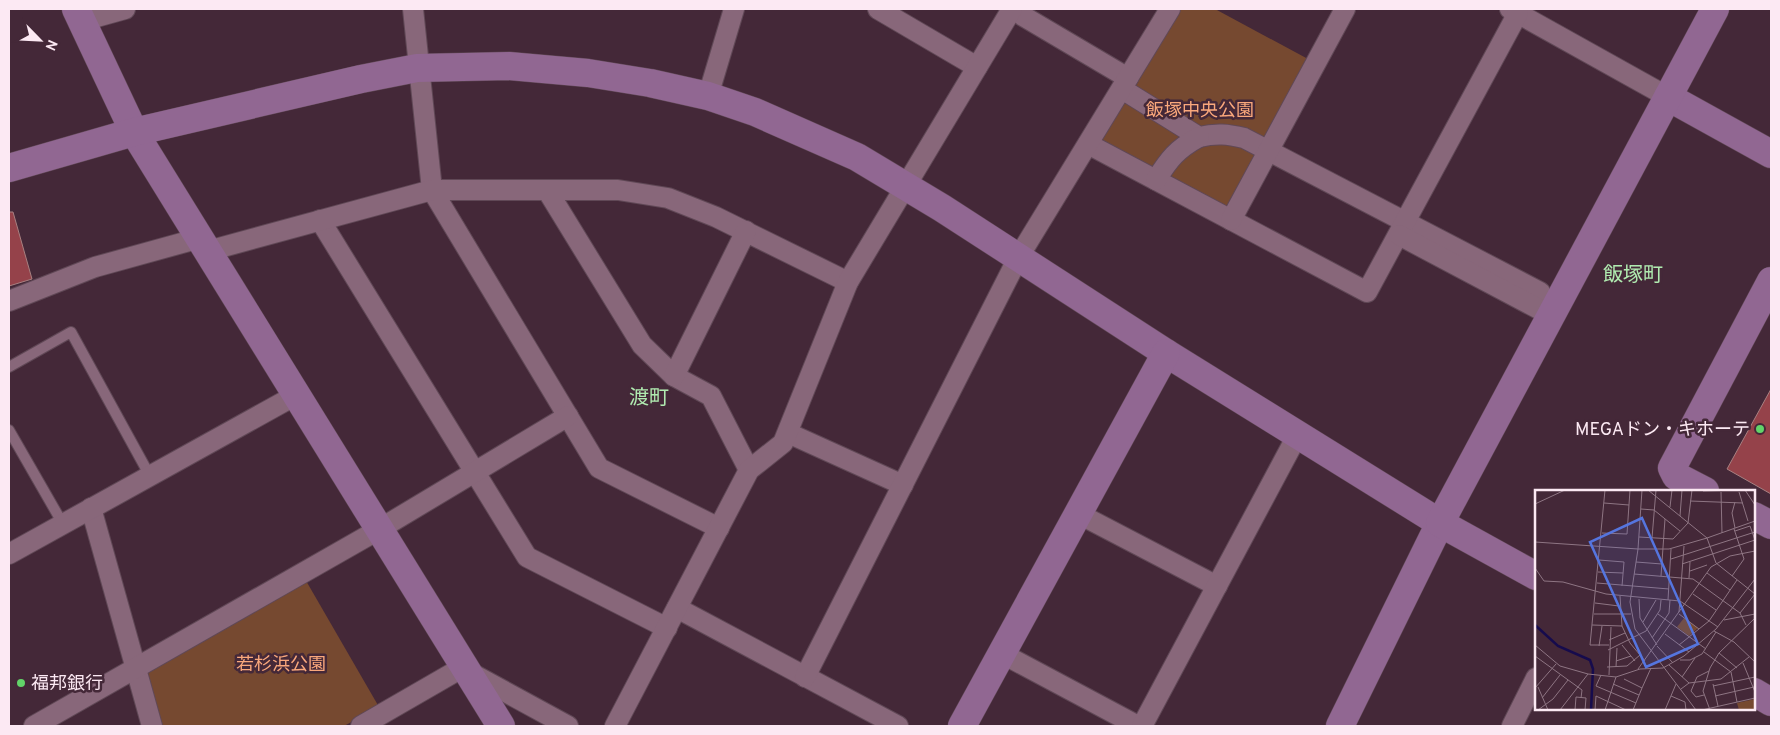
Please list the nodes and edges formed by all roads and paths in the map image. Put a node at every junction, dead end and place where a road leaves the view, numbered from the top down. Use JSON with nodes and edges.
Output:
{"nodes":[{"id":1,"x":124,"y":9,"type":"edge"},
{"id":2,"x":412,"y":9,"type":"edge"},
{"id":3,"x":734,"y":9,"type":"edge"},
{"id":4,"x":878,"y":9,"type":"edge"},
{"id":5,"x":1014,"y":9,"type":"edge"},
{"id":6,"x":1170,"y":9,"type":"edge"},
{"id":7,"x":1345,"y":9,"type":"edge"},
{"id":8,"x":1715,"y":9,"type":"edge"},
{"id":9,"x":1514,"y":11,"type":"edge"},
{"id":10,"x":79,"y":15,"type":"edge"},
{"id":11,"x":976,"y":67,"type":"junction"},
{"id":12,"x":418,"y":68,"type":"junction"},
{"id":13,"x":1125,"y":84,"type":"junction"},
{"id":14,"x":708,"y":96,"type":"junction"},
{"id":15,"x":1668,"y":97,"type":"junction"},
{"id":16,"x":134,"y":132,"type":"junction"},
{"id":17,"x":1199,"y":137,"type":"junction"},
{"id":18,"x":1088,"y":144,"type":"junction"},
{"id":19,"x":1268,"y":151,"type":"junction"},
{"id":20,"x":1771,"y":154,"type":"edge"},
{"id":21,"x":9,"y":168,"type":"edge"},
{"id":22,"x":1156,"y":180,"type":"junction"},
{"id":23,"x":904,"y":186,"type":"junction"},
{"id":24,"x":432,"y":190,"type":"junction"},
{"id":25,"x":546,"y":190,"type":"junction"},
{"id":26,"x":320,"y":220,"type":"junction"},
{"id":27,"x":1231,"y":220,"type":"junction"},
{"id":28,"x":1402,"y":228,"type":"junction"},
{"id":29,"x":746,"y":231,"type":"junction"},
{"id":30,"x":204,"y":244,"type":"junction"},
{"id":31,"x":1018,"y":258,"type":"junction"},
{"id":32,"x":1771,"y":281,"type":"edge"},
{"id":33,"x":848,"y":282,"type":"junction"},
{"id":34,"x":1540,"y":292,"type":"dead end"},
{"id":35,"x":9,"y":301,"type":"edge"},
{"id":36,"x":1552,"y":316,"type":"junction"},
{"id":37,"x":1166,"y":353,"type":"junction"},
{"id":38,"x":9,"y":367,"type":"edge"},
{"id":39,"x":674,"y":376,"type":"junction"},
{"id":40,"x":296,"y":395,"type":"junction"},
{"id":41,"x":568,"y":416,"type":"junction"},
{"id":42,"x":9,"y":430,"type":"edge"},
{"id":43,"x":788,"y":433,"type":"junction"},
{"id":44,"x":1298,"y":434,"type":"junction"},
{"id":45,"x":749,"y":470,"type":"junction"},
{"id":46,"x":474,"y":473,"type":"junction"},
{"id":47,"x":150,"y":476,"type":"junction"},
{"id":48,"x":903,"y":485,"type":"junction"},
{"id":49,"x":1704,"y":490,"type":"edge"},
{"id":50,"x":92,"y":508,"type":"junction"},
{"id":51,"x":1077,"y":513,"type":"junction"},
{"id":52,"x":1755,"y":517,"type":"edge"},
{"id":53,"x":1440,"y":523,"type":"junction"},
{"id":54,"x":63,"y":524,"type":"junction"},
{"id":55,"x":1771,"y":525,"type":"edge"},
{"id":56,"x":719,"y":528,"type":"junction"},
{"id":57,"x":378,"y":530,"type":"junction"},
{"id":58,"x":9,"y":554,"type":"edge"},
{"id":59,"x":1535,"y":575,"type":"edge"},
{"id":60,"x":1217,"y":586,"type":"junction"},
{"id":61,"x":677,"y":608,"type":"junction"},
{"id":62,"x":666,"y":628,"type":"junction"},
{"id":63,"x":1002,"y":653,"type":"junction"},
{"id":64,"x":136,"y":668,"type":"junction"},
{"id":65,"x":467,"y":669,"type":"junction"},
{"id":66,"x":805,"y":677,"type":"junction"},
{"id":67,"x":1535,"y":680,"type":"edge"},
{"id":68,"x":1755,"y":693,"type":"edge"},
{"id":69,"x":1771,"y":702,"type":"edge"},
{"id":70,"x":34,"y":726,"type":"edge"},
{"id":71,"x":152,"y":726,"type":"edge"},
{"id":72,"x":362,"y":726,"type":"edge"},
{"id":73,"x":501,"y":726,"type":"edge"},
{"id":74,"x":568,"y":726,"type":"edge"},
{"id":75,"x":615,"y":726,"type":"edge"},
{"id":76,"x":898,"y":726,"type":"edge"},
{"id":77,"x":962,"y":726,"type":"edge"},
{"id":78,"x":1138,"y":726,"type":"edge"},
{"id":79,"x":1142,"y":726,"type":"edge"},
{"id":80,"x":1340,"y":726,"type":"edge"},
{"id":81,"x":1512,"y":726,"type":"edge"}],
"edges":[{"from":1,"to":10,"type":"street"},
{"from":2,"to":12,"type":"street"},
{"from":3,"to":14,"type":"street"},
{"from":4,"to":11,"type":"street"},
{"from":5,"to":11,"type":"street"},
{"from":5,"to":13,"type":"street"},
{"from":6,"to":13,"type":"street"},
{"from":7,"to":19,"type":"street"},
{"from":8,"to":15,"type":"street"},
{"from":9,"to":15,"type":"street"},
{"from":9,"to":28,"type":"street"},
{"from":10,"to":16,"type":"street"},
{"from":11,"to":23,"type":"street"},
{"from":12,"to":14,"type":"street"},
{"from":12,"to":16,"type":"street"},
{"from":12,"to":24,"type":"street"},
{"from":13,"to":17,"type":"street"},
{"from":13,"to":18,"type":"street"},
{"from":14,"to":23,"type":"street"},
{"from":15,"to":20,"type":"street"},
{"from":15,"to":36,"type":"street"},
{"from":16,"to":21,"type":"street"},
{"from":16,"to":30,"type":"street"},
{"from":17,"to":19,"type":"street"},
{"from":17,"to":22,"type":"street"},
{"from":18,"to":22,"type":"street"},
{"from":18,"to":31,"type":"street"},
{"from":19,"to":27,"type":"street"},
{"from":19,"to":28,"type":"street"},
{"from":22,"to":27,"type":"street"},
{"from":23,"to":31,"type":"street"},
{"from":23,"to":33,"type":"street"},
{"from":24,"to":25,"type":"street"},
{"from":24,"to":26,"type":"street"},
{"from":24,"to":41,"type":"street"},
{"from":25,"to":29,"type":"street"},
{"from":25,"to":39,"type":"street"},
{"from":26,"to":30,"type":"street"},
{"from":26,"to":46,"type":"street"},
{"from":27,"to":28,"type":"street"},
{"from":28,"to":34,"type":"street"},
{"from":28,"to":36,"type":"street"},
{"from":29,"to":33,"type":"street"},
{"from":29,"to":39,"type":"street"},
{"from":30,"to":35,"type":"street"},
{"from":30,"to":40,"type":"street"},
{"from":31,"to":37,"type":"street"},
{"from":31,"to":48,"type":"street"},
{"from":32,"to":49,"type":"street"},
{"from":33,"to":43,"type":"street"},
{"from":36,"to":53,"type":"street"},
{"from":37,"to":44,"type":"street"},
{"from":37,"to":51,"type":"street"},
{"from":38,"to":47,"type":"lane"},
{"from":39,"to":45,"type":"street"},
{"from":40,"to":47,"type":"street"},
{"from":40,"to":57,"type":"street"},
{"from":41,"to":46,"type":"street"},
{"from":41,"to":56,"type":"street"},
{"from":42,"to":54,"type":"lane"},
{"from":43,"to":45,"type":"street"},
{"from":43,"to":48,"type":"street"},
{"from":44,"to":53,"type":"street"},
{"from":44,"to":60,"type":"street"},
{"from":45,"to":56,"type":"street"},
{"from":46,"to":57,"type":"street"},
{"from":46,"to":62,"type":"street"},
{"from":47,"to":50,"type":"street"},
{"from":48,"to":66,"type":"street"},
{"from":50,"to":54,"type":"street"},
{"from":50,"to":64,"type":"street"},
{"from":51,"to":60,"type":"street"},
{"from":51,"to":63,"type":"street"},
{"from":52,"to":55,"type":"street"},
{"from":53,"to":59,"type":"street"},
{"from":53,"to":80,"type":"street"},
{"from":54,"to":58,"type":"street"},
{"from":56,"to":61,"type":"street"},
{"from":57,"to":64,"type":"street"},
{"from":57,"to":65,"type":"street"},
{"from":60,"to":79,"type":"street"},
{"from":61,"to":62,"type":"street"},
{"from":61,"to":66,"type":"street"},
{"from":62,"to":75,"type":"street"},
{"from":63,"to":77,"type":"street"},
{"from":63,"to":78,"type":"street"},
{"from":64,"to":70,"type":"street"},
{"from":64,"to":71,"type":"street"},
{"from":65,"to":72,"type":"street"},
{"from":65,"to":73,"type":"street"},
{"from":65,"to":74,"type":"street"},
{"from":66,"to":76,"type":"street"},
{"from":67,"to":81,"type":"street"},
{"from":68,"to":69,"type":"street"}]}
